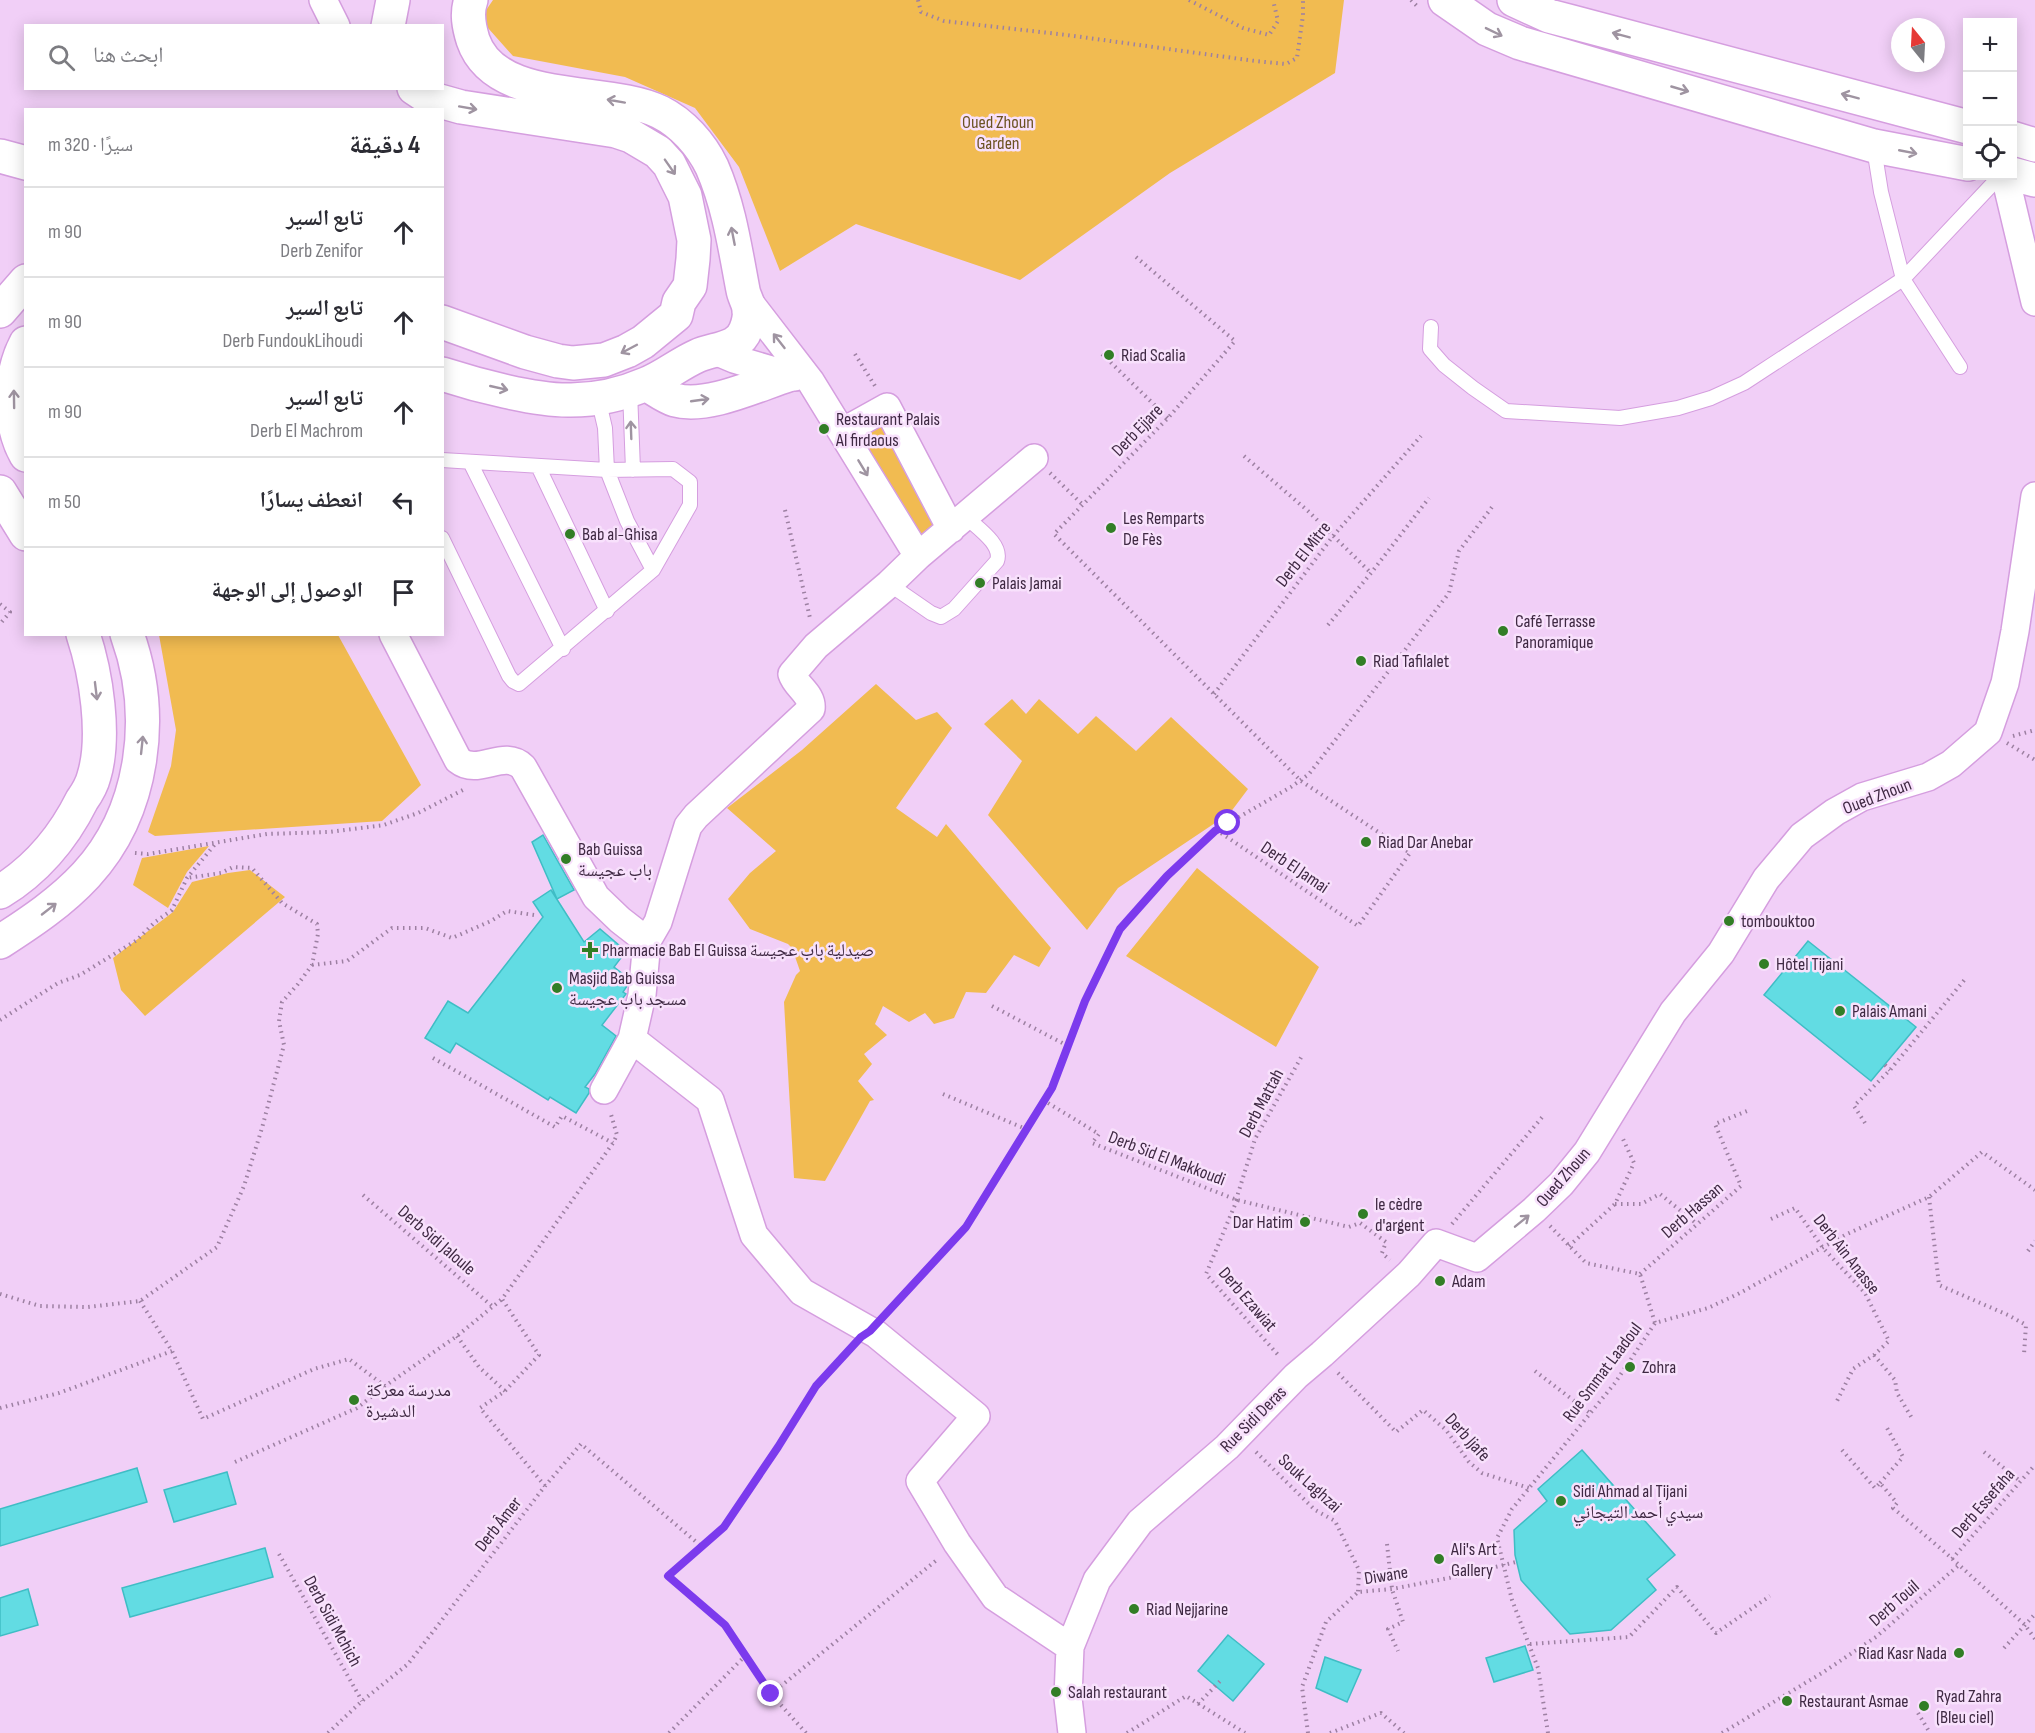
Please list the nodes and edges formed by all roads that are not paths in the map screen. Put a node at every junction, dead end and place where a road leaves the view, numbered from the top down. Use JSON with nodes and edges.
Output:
{"nodes":[{"id":1,"x":323,"y":0,"type":"edge"},
{"id":2,"x":393,"y":0,"type":"edge"},
{"id":3,"x":471,"y":0,"type":"edge"},
{"id":4,"x":1445,"y":0,"type":"edge"},
{"id":5,"x":1514,"y":0,"type":"edge"},
{"id":6,"x":335,"y":24,"type":"edge"},
{"id":7,"x":388,"y":24,"type":"edge"},
{"id":8,"x":417,"y":90,"type":"edge"},
{"id":9,"x":1963,"y":125,"type":"edge"},
{"id":10,"x":2017,"y":139,"type":"edge"},
{"id":11,"x":2035,"y":145,"type":"edge"},
{"id":12,"x":1874,"y":146,"type":"junction"},
{"id":13,"x":0,"y":156,"type":"edge"},
{"id":14,"x":24,"y":162,"type":"edge"},
{"id":15,"x":1963,"y":163,"type":"edge"},
{"id":16,"x":2017,"y":175,"type":"edge"},
{"id":17,"x":1998,"y":180,"type":"edge"},
{"id":18,"x":2003,"y":180,"type":"edge"},
{"id":19,"x":2035,"y":180,"type":"edge"},
{"id":20,"x":1903,"y":279,"type":"junction"},
{"id":21,"x":745,"y":297,"type":"junction"},
{"id":22,"x":2035,"y":302,"type":"edge"},
{"id":23,"x":444,"y":323,"type":"edge"},
{"id":24,"x":1431,"y":327,"type":"dead end"},
{"id":25,"x":24,"y":348,"type":"edge"},
{"id":26,"x":712,"y":351,"type":"junction"},
{"id":27,"x":1960,"y":367,"type":"dead end"},
{"id":28,"x":444,"y":374,"type":"edge"},
{"id":29,"x":800,"y":379,"type":"junction"},
{"id":30,"x":638,"y":387,"type":"junction"},
{"id":31,"x":598,"y":398,"type":"junction"},
{"id":32,"x":842,"y":432,"type":"junction"},
{"id":33,"x":24,"y":451,"type":"edge"},
{"id":34,"x":1034,"y":458,"type":"road end"},
{"id":35,"x":444,"y":460,"type":"edge"},
{"id":36,"x":470,"y":462,"type":"junction"},
{"id":37,"x":538,"y":466,"type":"junction"},
{"id":38,"x":607,"y":470,"type":"junction"},
{"id":39,"x":633,"y":470,"type":"junction"},
{"id":40,"x":0,"y":492,"type":"edge"},
{"id":41,"x":2035,"y":496,"type":"edge"},
{"id":42,"x":958,"y":523,"type":"junction"},
{"id":43,"x":24,"y":531,"type":"edge"},
{"id":44,"x":444,"y":542,"type":"edge"},
{"id":45,"x":918,"y":556,"type":"junction"},
{"id":46,"x":653,"y":570,"type":"junction"},
{"id":47,"x":889,"y":584,"type":"junction"},
{"id":48,"x":607,"y":611,"type":"junction"},
{"id":49,"x":84,"y":636,"type":"edge"},
{"id":50,"x":126,"y":636,"type":"edge"},
{"id":51,"x":394,"y":636,"type":"edge"},
{"id":52,"x":563,"y":649,"type":"junction"},
{"id":53,"x":0,"y":892,"type":"edge"},
{"id":54,"x":647,"y":941,"type":"junction"},
{"id":55,"x":0,"y":942,"type":"edge"},
{"id":56,"x":632,"y":1039,"type":"junction"},
{"id":57,"x":603,"y":1090,"type":"road end"},
{"id":58,"x":1436,"y":1243,"type":"joint"},
{"id":59,"x":1070,"y":1647,"type":"junction"},
{"id":60,"x":1072,"y":1733,"type":"edge"}],
"edges":[{"from":1,"to":6,"type":"street"},
{"from":2,"to":7,"type":"main road"},
{"from":21,"to":3,"type":"main road","one_way":true},
{"from":4,"to":12,"type":"main road","one_way":true},
{"from":9,"to":5,"type":"main road","one_way":true},
{"from":8,"to":23,"type":"main road","one_way":true},
{"from":10,"to":11,"type":"main road"},
{"from":12,"to":15,"type":"main road","one_way":true},
{"from":12,"to":20,"type":"lane"},
{"from":13,"to":14,"type":"main road"},
{"from":16,"to":19,"type":"main road"},
{"from":17,"to":20,"type":"lane"},
{"from":18,"to":22,"type":"street"},
{"from":20,"to":24,"type":"lane"},
{"from":20,"to":27,"type":"lane"},
{"from":21,"to":26,"type":"main road"},
{"from":29,"to":21,"type":"street","one_way":true},
{"from":33,"to":25,"type":"main road","one_way":true},
{"from":26,"to":29,"type":"street"},
{"from":26,"to":30,"type":"main road"},
{"from":28,"to":31,"type":"main road","one_way":true},
{"from":30,"to":29,"type":"main road","one_way":true},
{"from":29,"to":32,"type":"street"},
{"from":30,"to":31,"type":"main road"},
{"from":39,"to":30,"type":"lane","one_way":true},
{"from":31,"to":38,"type":"lane"},
{"from":32,"to":42,"type":"street"},
{"from":32,"to":45,"type":"street","one_way":true},
{"from":34,"to":42,"type":"street"},
{"from":35,"to":36,"type":"lane"},
{"from":36,"to":37,"type":"lane"},
{"from":36,"to":52,"type":"lane"},
{"from":37,"to":38,"type":"lane"},
{"from":37,"to":48,"type":"lane"},
{"from":38,"to":39,"type":"lane"},
{"from":38,"to":46,"type":"lane"},
{"from":39,"to":46,"type":"lane"},
{"from":40,"to":43,"type":"main road"},
{"from":58,"to":41,"type":"street","name":"Oued Zhoun","one_way":true},
{"from":42,"to":45,"type":"street"},
{"from":42,"to":47,"type":"lane"},
{"from":44,"to":52,"type":"lane"},
{"from":45,"to":47,"type":"street"},
{"from":46,"to":48,"type":"lane"},
{"from":47,"to":54,"type":"street"},
{"from":48,"to":52,"type":"lane"},
{"from":49,"to":53,"type":"main road","one_way":true},
{"from":55,"to":50,"type":"main road","one_way":true},
{"from":51,"to":54,"type":"street"},
{"from":54,"to":56,"type":"street"},
{"from":56,"to":57,"type":"street"},
{"from":56,"to":59,"type":"street"},
{"from":58,"to":59,"type":"street","name":"Rue Sidi Deras"},
{"from":59,"to":60,"type":"street","name":"Rue Sidi Deras"}]}
